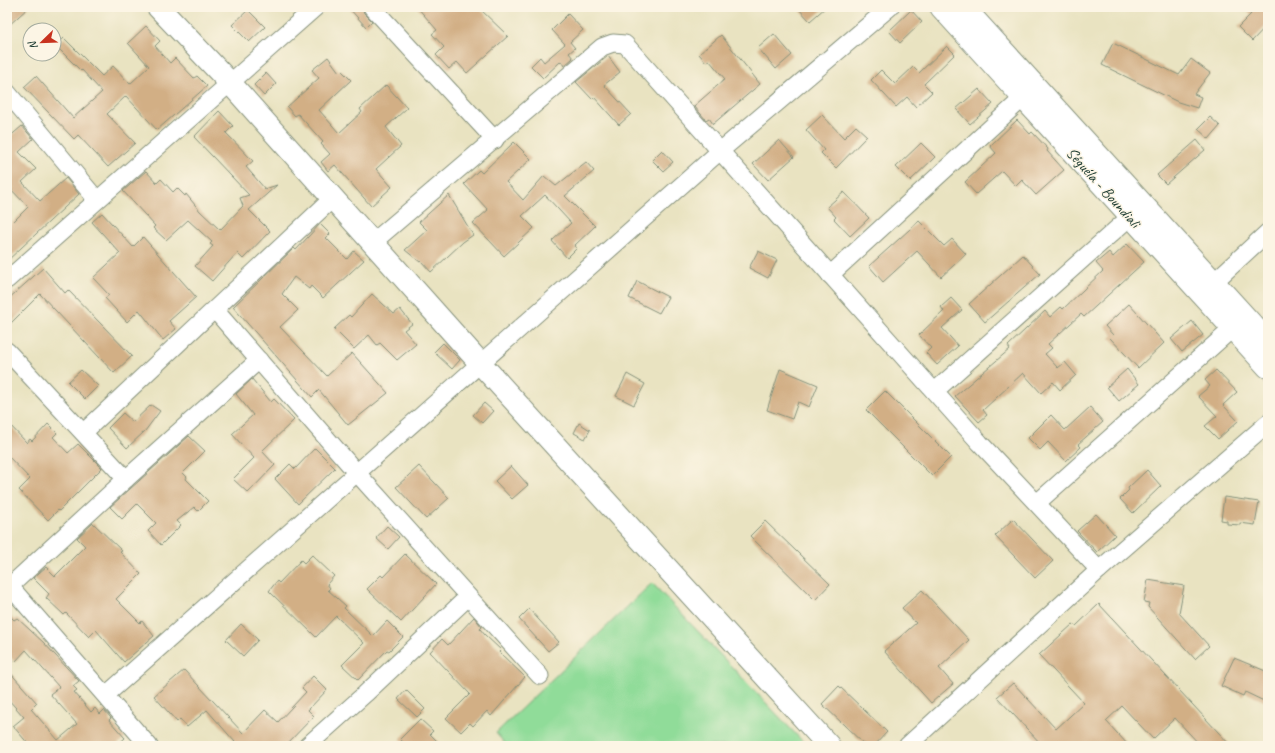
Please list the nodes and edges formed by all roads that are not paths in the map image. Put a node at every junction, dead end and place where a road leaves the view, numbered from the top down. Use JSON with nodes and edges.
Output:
{"nodes":[{"id":1,"x":158,"y":7,"type":"edge"},
{"id":2,"x":316,"y":7,"type":"edge"},
{"id":3,"x":372,"y":7,"type":"edge"},
{"id":4,"x":890,"y":7,"type":"edge"},
{"id":5,"x":941,"y":7,"type":"edge"},
{"id":6,"x":963,"y":7,"type":"edge"},
{"id":7,"x":231,"y":84,"type":"junction"},
{"id":8,"x":7,"y":92,"type":"edge"},
{"id":9,"x":1023,"y":98,"type":"junction"},
{"id":10,"x":496,"y":140,"type":"junction"},
{"id":11,"x":719,"y":152,"type":"junction"},
{"id":12,"x":333,"y":198,"type":"junction"},
{"id":13,"x":97,"y":200,"type":"junction"},
{"id":14,"x":1131,"y":216,"type":"junction"},
{"id":15,"x":1268,"y":232,"type":"edge"},
{"id":16,"x":372,"y":243,"type":"junction"},
{"id":17,"x":830,"y":275,"type":"junction"},
{"id":18,"x":7,"y":280,"type":"edge"},
{"id":19,"x":1214,"y":282,"type":"junction"},
{"id":20,"x":215,"y":310,"type":"junction"},
{"id":21,"x":1233,"y":328,"type":"junction"},
{"id":22,"x":1268,"y":342,"type":"edge"},
{"id":23,"x":7,"y":351,"type":"edge"},
{"id":24,"x":259,"y":360,"type":"junction"},
{"id":25,"x":480,"y":363,"type":"junction"},
{"id":26,"x":1268,"y":366,"type":"edge"},
{"id":27,"x":935,"y":391,"type":"junction"},
{"id":28,"x":1268,"y":423,"type":"edge"},
{"id":29,"x":84,"y":432,"type":"junction"},
{"id":30,"x":356,"y":472,"type":"junction"},
{"id":31,"x":126,"y":479,"type":"junction"},
{"id":32,"x":1037,"y":503,"type":"junction"},
{"id":33,"x":1099,"y":570,"type":"junction"},
{"id":34,"x":8,"y":584,"type":"edge"},
{"id":35,"x":468,"y":597,"type":"junction"},
{"id":36,"x":540,"y":676,"type":"dead end"},
{"id":37,"x":106,"y":695,"type":"junction"},
{"id":38,"x":140,"y":743,"type":"edge"},
{"id":39,"x":307,"y":746,"type":"edge"},
{"id":40,"x":829,"y":746,"type":"edge"},
{"id":41,"x":907,"y":746,"type":"edge"}],
"edges":[{"from":1,"to":7,"type":"street"},
{"from":2,"to":7,"type":"street"},
{"from":3,"to":10,"type":"street"},
{"from":4,"to":11,"type":"street"},
{"from":5,"to":9,"type":"street","name":"Séguéla - Boundiali"},
{"from":6,"to":19,"type":"street","name":"Séguéla - Boundiali"},
{"from":7,"to":12,"type":"street"},
{"from":7,"to":13,"type":"street"},
{"from":8,"to":13,"type":"street"},
{"from":9,"to":14,"type":"street","name":"Séguéla - Boundiali"},
{"from":9,"to":17,"type":"street"},
{"from":10,"to":11,"type":"street"},
{"from":10,"to":16,"type":"street"},
{"from":11,"to":17,"type":"street"},
{"from":11,"to":25,"type":"street"},
{"from":12,"to":16,"type":"street"},
{"from":12,"to":20,"type":"street"},
{"from":13,"to":18,"type":"street"},
{"from":14,"to":21,"type":"street","name":"Séguéla - Boundiali"},
{"from":14,"to":27,"type":"street"},
{"from":15,"to":19,"type":"street"},
{"from":16,"to":25,"type":"street"},
{"from":17,"to":27,"type":"street"},
{"from":19,"to":22,"type":"street","name":"Séguéla - Boundiali"},
{"from":20,"to":24,"type":"street"},
{"from":20,"to":29,"type":"street"},
{"from":21,"to":26,"type":"street","name":"Séguéla - Boundiali"},
{"from":21,"to":32,"type":"street"},
{"from":23,"to":29,"type":"street"},
{"from":24,"to":30,"type":"street"},
{"from":24,"to":31,"type":"street"},
{"from":25,"to":30,"type":"street"},
{"from":25,"to":40,"type":"street"},
{"from":27,"to":32,"type":"street"},
{"from":28,"to":33,"type":"street"},
{"from":29,"to":31,"type":"street"},
{"from":30,"to":35,"type":"street"},
{"from":30,"to":37,"type":"street"},
{"from":31,"to":34,"type":"street"},
{"from":32,"to":33,"type":"street"},
{"from":33,"to":41,"type":"street"},
{"from":34,"to":37,"type":"street"},
{"from":35,"to":36,"type":"street"},
{"from":35,"to":39,"type":"street"},
{"from":37,"to":38,"type":"street"}]}
